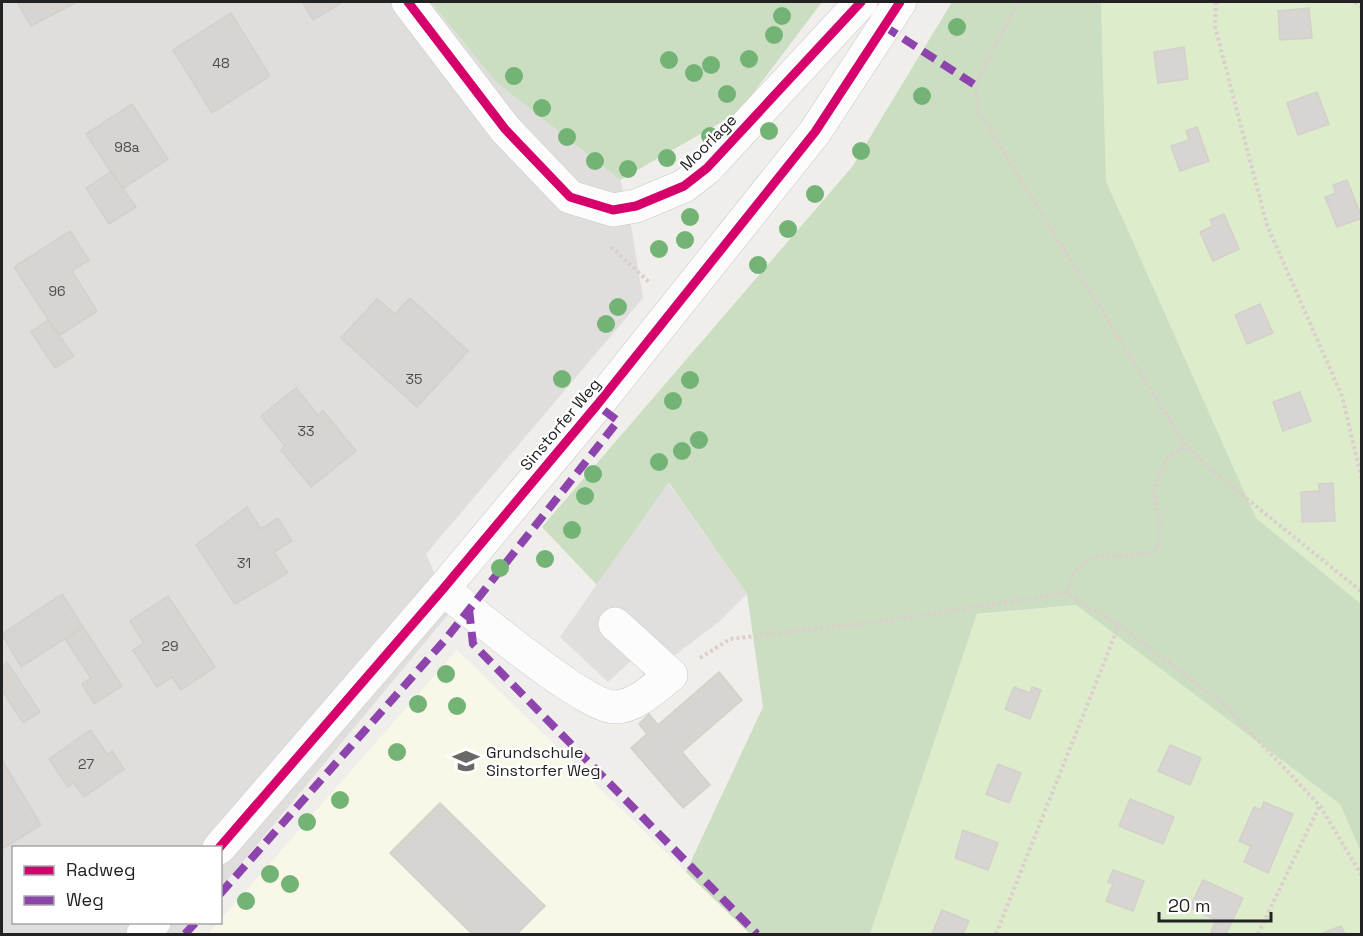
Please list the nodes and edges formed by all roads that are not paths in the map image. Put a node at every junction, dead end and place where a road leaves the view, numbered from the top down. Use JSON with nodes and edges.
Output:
{"nodes":[{"id":1,"x":408,"y":2,"type":"edge"},
{"id":2,"x":861,"y":2,"type":"edge"},
{"id":3,"x":900,"y":2,"type":"edge"},
{"id":4,"x":443,"y":589,"type":"junction"},
{"id":5,"x":615,"y":624,"type":"dead end"},
{"id":6,"x":221,"y":846,"type":"edge"}],
"edges":[{"from":1,"to":2,"type":"street","name":"Moorlage"},
{"from":3,"to":4,"type":"street","name":"Sinstorfer Weg"},
{"from":4,"to":5,"type":"street"},
{"from":4,"to":6,"type":"street","name":"Sinstorfer Weg"}]}
